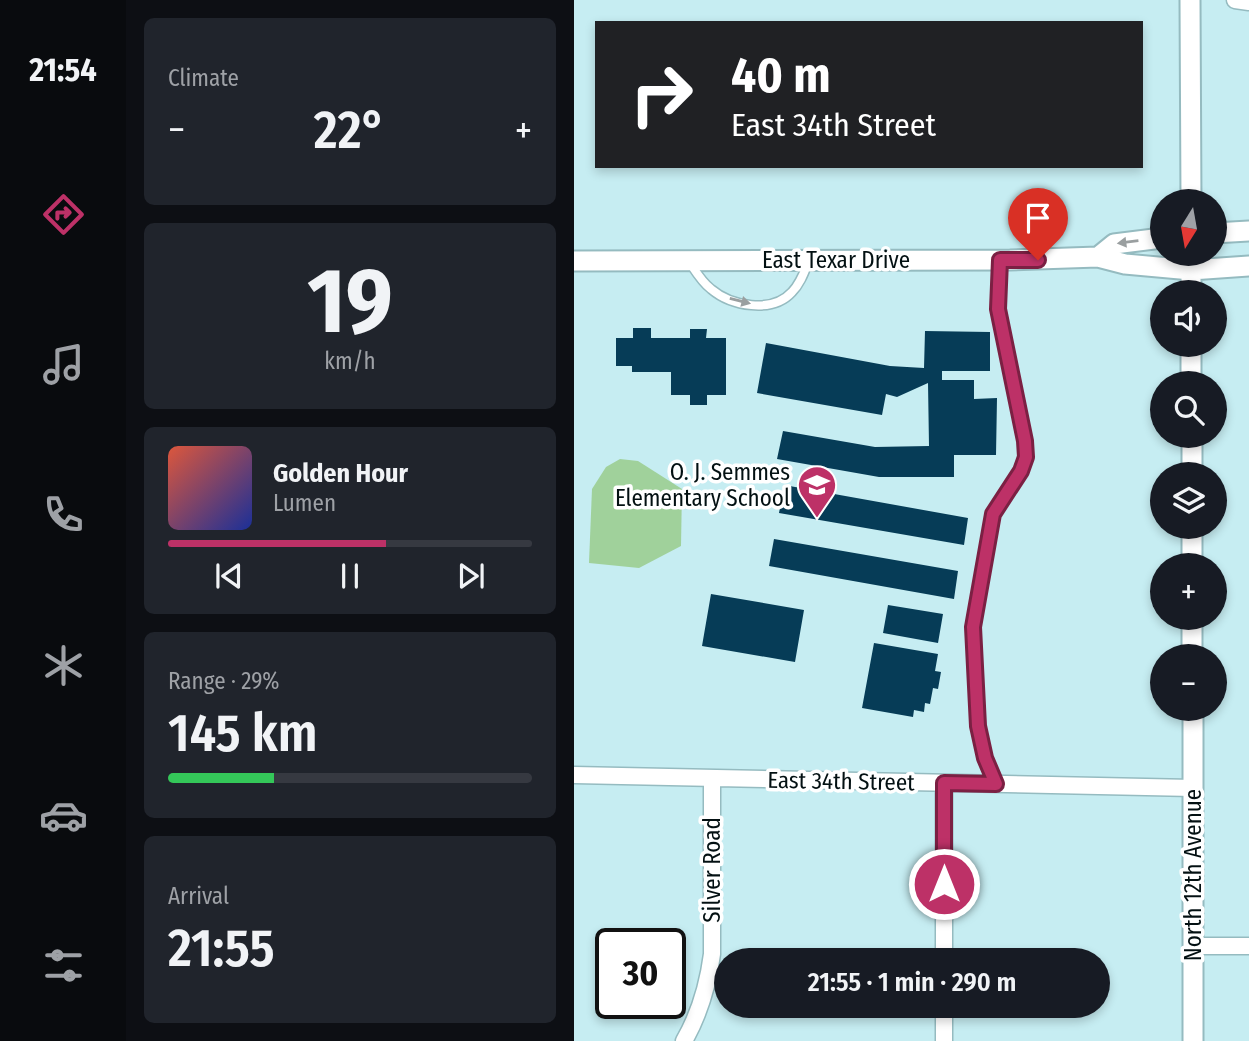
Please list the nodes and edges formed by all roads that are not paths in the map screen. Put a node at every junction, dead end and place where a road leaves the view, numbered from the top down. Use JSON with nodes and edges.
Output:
{"nodes":[{"id":1,"x":1190,"y":0,"type":"edge"},
{"id":2,"x":1235,"y":0,"type":"edge"},
{"id":3,"x":1249,"y":2,"type":"edge"},
{"id":4,"x":1191,"y":189,"type":"edge"},
{"id":5,"x":1249,"y":231,"type":"edge"},
{"id":6,"x":1227,"y":232,"type":"edge"},
{"id":7,"x":1150,"y":240,"type":"edge"},
{"id":8,"x":1098,"y":257,"type":"junction"},
{"id":9,"x":809,"y":260,"type":"junction"},
{"id":10,"x":1000,"y":260,"type":"junction"},
{"id":11,"x":574,"y":261,"type":"edge"},
{"id":12,"x":688,"y":261,"type":"junction"},
{"id":13,"x":1150,"y":263,"type":"edge"},
{"id":14,"x":1227,"y":264,"type":"edge"},
{"id":15,"x":1249,"y":266,"type":"edge"},
{"id":16,"x":1192,"y":721,"type":"edge"},
{"id":17,"x":574,"y":775,"type":"edge"},
{"id":18,"x":712,"y":778,"type":"junction"},
{"id":19,"x":944,"y":783,"type":"junction"},
{"id":20,"x":996,"y":784,"type":"junction"},
{"id":21,"x":1193,"y":788,"type":"junction"},
{"id":22,"x":1193,"y":946,"type":"junction"},
{"id":23,"x":1249,"y":946,"type":"edge"},
{"id":24,"x":944,"y":948,"type":"edge"},
{"id":25,"x":944,"y":1018,"type":"edge"},
{"id":26,"x":684,"y":1041,"type":"edge"},
{"id":27,"x":944,"y":1041,"type":"edge"},
{"id":28,"x":1193,"y":1041,"type":"edge"}],
"edges":[{"from":1,"to":4,"type":"street"},
{"from":2,"to":3,"type":"street"},
{"from":5,"to":6,"type":"street"},
{"from":7,"to":8,"type":"street","one_way":true},
{"from":8,"to":10,"type":"street","name":"East Texar Drive"},
{"from":8,"to":13,"type":"street"},
{"from":9,"to":10,"type":"street","name":"East Texar Drive"},
{"from":9,"to":12,"type":"street","name":"East Texar Drive"},
{"from":12,"to":9,"type":"lane","one_way":true},
{"from":10,"to":20,"type":"lane"},
{"from":11,"to":12,"type":"street","name":"East Texar Drive"},
{"from":14,"to":15,"type":"street"},
{"from":16,"to":21,"type":"street","name":"North 12th Avenue"},
{"from":17,"to":18,"type":"street","name":"East 34th Street"},
{"from":18,"to":19,"type":"street","name":"East 34th Street"},
{"from":18,"to":26,"type":"street","name":"Silver Road"},
{"from":19,"to":20,"type":"street","name":"East 34th Street"},
{"from":19,"to":24,"type":"street"},
{"from":20,"to":21,"type":"street","name":"East 34th Street"},
{"from":21,"to":22,"type":"street","name":"North 12th Avenue"},
{"from":22,"to":23,"type":"street"},
{"from":22,"to":28,"type":"street","name":"North 12th Avenue"},
{"from":25,"to":27,"type":"street"}]}
